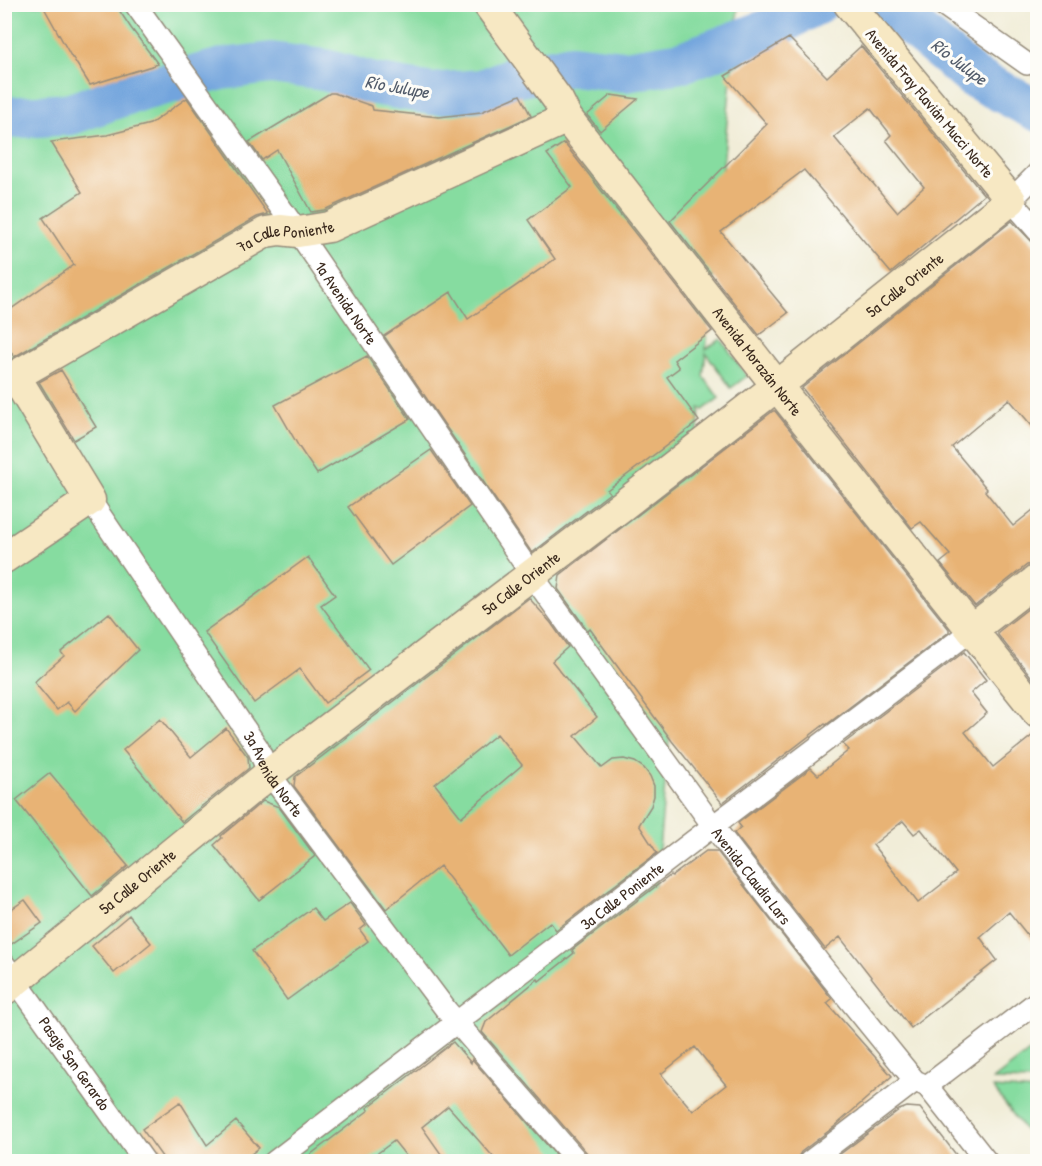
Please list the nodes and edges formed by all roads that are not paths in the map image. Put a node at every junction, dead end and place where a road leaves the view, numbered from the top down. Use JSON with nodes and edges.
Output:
{"nodes":[{"id":1,"x":135,"y":4,"type":"edge"},
{"id":2,"x":942,"y":4,"type":"edge"},
{"id":3,"x":853,"y":10,"type":"edge"},
{"id":4,"x":503,"y":15,"type":"edge"},
{"id":5,"x":1027,"y":64,"type":"dead end"},
{"id":6,"x":562,"y":109,"type":"junction"},
{"id":7,"x":1038,"y":173,"type":"edge"},
{"id":8,"x":1011,"y":200,"type":"junction"},
{"id":9,"x":1038,"y":231,"type":"edge"},
{"id":10,"x":298,"y":232,"type":"junction"},
{"id":11,"x":10,"y":368,"type":"edge"},
{"id":12,"x":777,"y":386,"type":"junction"},
{"id":13,"x":90,"y":500,"type":"junction"},
{"id":14,"x":4,"y":558,"type":"edge"},
{"id":15,"x":532,"y":575,"type":"junction"},
{"id":16,"x":1038,"y":579,"type":"edge"},
{"id":17,"x":972,"y":630,"type":"junction"},
{"id":18,"x":1038,"y":713,"type":"edge"},
{"id":19,"x":269,"y":774,"type":"junction"},
{"id":20,"x":713,"y":826,"type":"junction"},
{"id":21,"x":8,"y":978,"type":"edge"},
{"id":22,"x":1038,"y":1001,"type":"edge"},
{"id":23,"x":458,"y":1022,"type":"junction"},
{"id":24,"x":921,"y":1084,"type":"junction"},
{"id":25,"x":145,"y":1161,"type":"edge"},
{"id":26,"x":274,"y":1161,"type":"edge"},
{"id":27,"x":578,"y":1161,"type":"edge"},
{"id":28,"x":809,"y":1161,"type":"edge"},
{"id":29,"x":987,"y":1161,"type":"edge"}],
"edges":[{"from":1,"to":10,"type":"street","name":"1a Avenida Norte"},
{"from":2,"to":5,"type":"street"},
{"from":3,"to":8,"type":"main road","name":"Avenida Fray Flavián Mucci Norte"},
{"from":4,"to":6,"type":"main road","name":"Avenida Morazán Norte"},
{"from":6,"to":10,"type":"main road","name":"7a Calle Poniente"},
{"from":6,"to":12,"type":"main road","name":"Avenida Morazán Norte"},
{"from":7,"to":8,"type":"street","name":"5a Calle Oriente"},
{"from":8,"to":9,"type":"street"},
{"from":8,"to":12,"type":"main road","name":"5a Calle Oriente"},
{"from":10,"to":11,"type":"main road","name":"7a Calle Poniente"},
{"from":10,"to":15,"type":"street","name":"1a Avenida Norte"},
{"from":11,"to":13,"type":"main road","name":"3a Avenida Norte"},
{"from":12,"to":15,"type":"main road","name":"5a Calle Oriente"},
{"from":12,"to":17,"type":"main road","name":"Avenida Morazán Norte"},
{"from":13,"to":14,"type":"main road"},
{"from":13,"to":19,"type":"street","name":"3a Avenida Norte"},
{"from":15,"to":19,"type":"main road","name":"5a Calle Oriente"},
{"from":15,"to":20,"type":"street","name":"Avenida Claudia Lars"},
{"from":16,"to":17,"type":"main road"},
{"from":17,"to":18,"type":"main road","name":"Avenida Morazán Norte"},
{"from":17,"to":20,"type":"street","name":"3a Calle Poniente"},
{"from":19,"to":21,"type":"main road","name":"5a Calle Oriente"},
{"from":19,"to":23,"type":"street","name":"3a Avenida Norte"},
{"from":20,"to":23,"type":"street","name":"3a Calle Poniente"},
{"from":20,"to":24,"type":"street","name":"Avenida Claudia Lars"},
{"from":21,"to":25,"type":"street","name":"Pasaje San Gerardo"},
{"from":22,"to":24,"type":"street"},
{"from":23,"to":26,"type":"street","name":"3a Calle Poniente"},
{"from":23,"to":27,"type":"street","name":"3a Avenida Norte"},
{"from":24,"to":28,"type":"street"},
{"from":24,"to":29,"type":"street","name":"Avenida Claudia Lars"}]}
